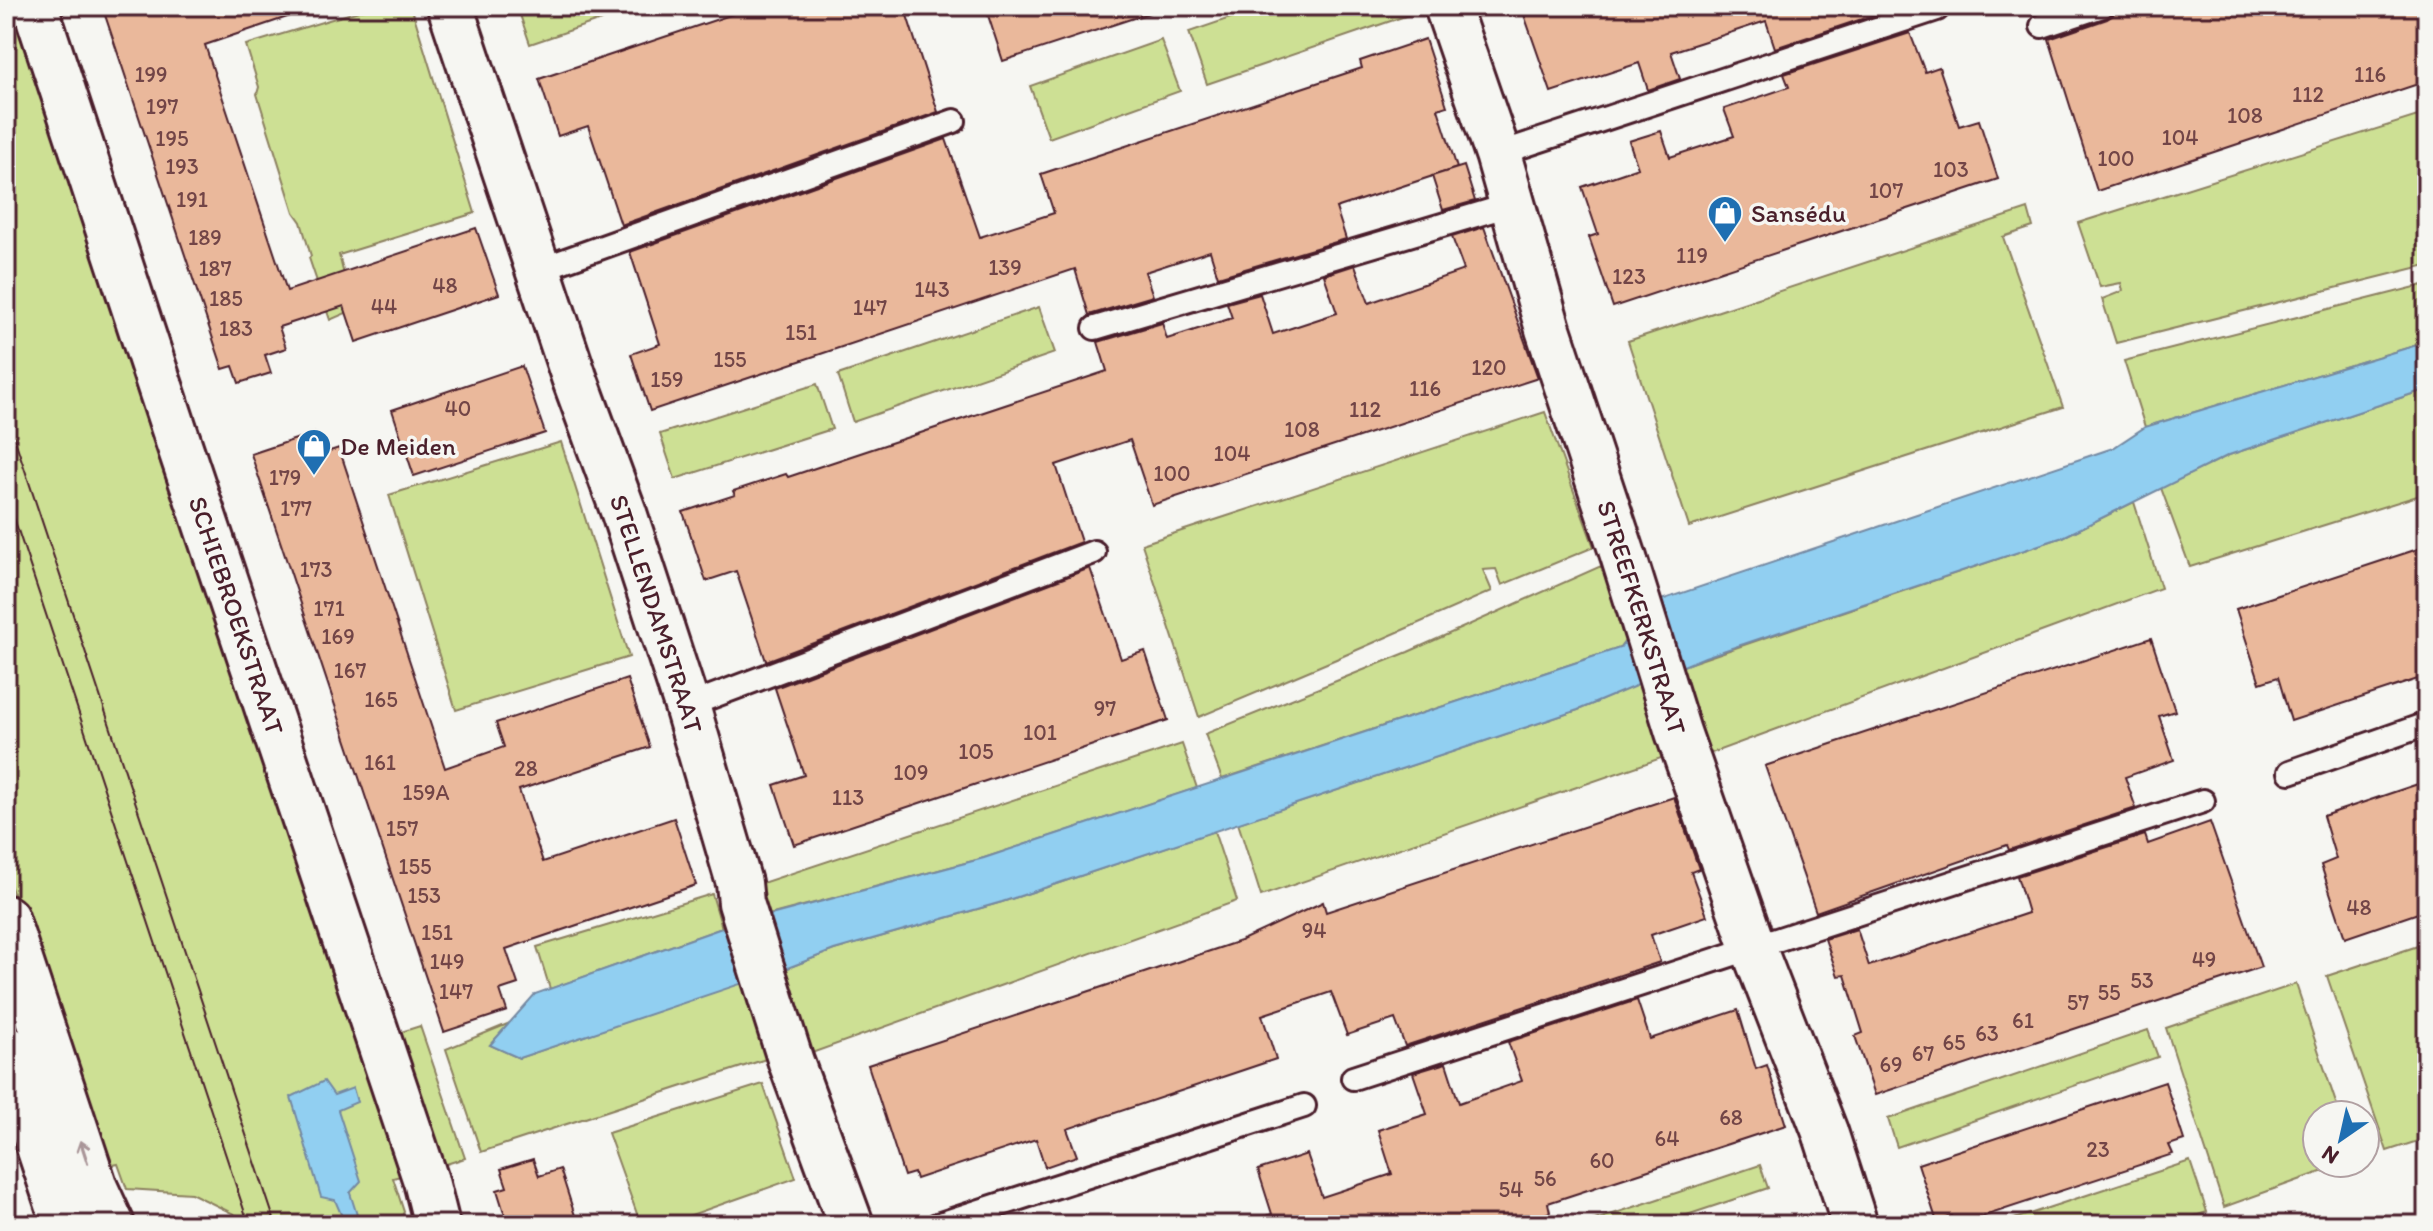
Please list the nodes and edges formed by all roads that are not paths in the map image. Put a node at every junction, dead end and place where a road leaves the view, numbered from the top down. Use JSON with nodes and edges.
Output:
{"nodes":[{"id":1,"x":35,"y":6,"type":"edge"},
{"id":2,"x":450,"y":6,"type":"edge"},
{"id":3,"x":1447,"y":6,"type":"edge"},
{"id":4,"x":2102,"y":6,"type":"edge"},
{"id":5,"x":1937,"y":9,"type":"dead end"},
{"id":6,"x":2042,"y":26,"type":"dead end"},
{"id":7,"x":954,"y":121,"type":"dead end"},
{"id":8,"x":1498,"y":154,"type":"junction"},
{"id":9,"x":1513,"y":204,"type":"junction"},
{"id":10,"x":538,"y":270,"type":"junction"},
{"id":11,"x":1095,"y":328,"type":"dead end"},
{"id":12,"x":1094,"y":552,"type":"dead end"},
{"id":13,"x":687,"y":706,"type":"junction"},
{"id":14,"x":2427,"y":724,"type":"edge"},
{"id":15,"x":2290,"y":772,"type":"dead end"},
{"id":16,"x":2203,"y":801,"type":"dead end"},
{"id":17,"x":6,"y":918,"type":"edge"},
{"id":18,"x":1753,"y":947,"type":"junction"},
{"id":19,"x":6,"y":1048,"type":"edge"},
{"id":20,"x":1353,"y":1078,"type":"dead end"},
{"id":21,"x":1304,"y":1106,"type":"dead end"},
{"id":22,"x":65,"y":1225,"type":"edge"},
{"id":23,"x":112,"y":1225,"type":"edge"},
{"id":24,"x":437,"y":1225,"type":"edge"},
{"id":25,"x":851,"y":1225,"type":"edge"},
{"id":26,"x":937,"y":1225,"type":"edge"},
{"id":27,"x":1855,"y":1225,"type":"edge"}],
"edges":[{"from":1,"to":24,"type":"street","name":"SCHIEBROEKSTRAAT"},
{"from":2,"to":10,"type":"street","name":"STELLENDAMSTRAAT"},
{"from":3,"to":8,"type":"street","name":"STREEFKERKSTRAAT"},
{"from":4,"to":6,"type":"lane"},
{"from":5,"to":8,"type":"lane"},
{"from":7,"to":10,"type":"lane"},
{"from":8,"to":9,"type":"street","name":"STREEFKERKSTRAAT"},
{"from":9,"to":11,"type":"lane"},
{"from":9,"to":18,"type":"street","name":"STREEFKERKSTRAAT"},
{"from":10,"to":13,"type":"street","name":"STELLENDAMSTRAAT"},
{"from":12,"to":13,"type":"lane"},
{"from":13,"to":25,"type":"street","name":"STELLENDAMSTRAAT"},
{"from":14,"to":15,"type":"lane"},
{"from":16,"to":18,"type":"lane"},
{"from":23,"to":17,"type":"street","one_way":true},
{"from":18,"to":20,"type":"lane"},
{"from":18,"to":27,"type":"street","name":"STREEFKERKSTRAAT"},
{"from":19,"to":22,"type":"street"},
{"from":21,"to":26,"type":"lane"}]}
